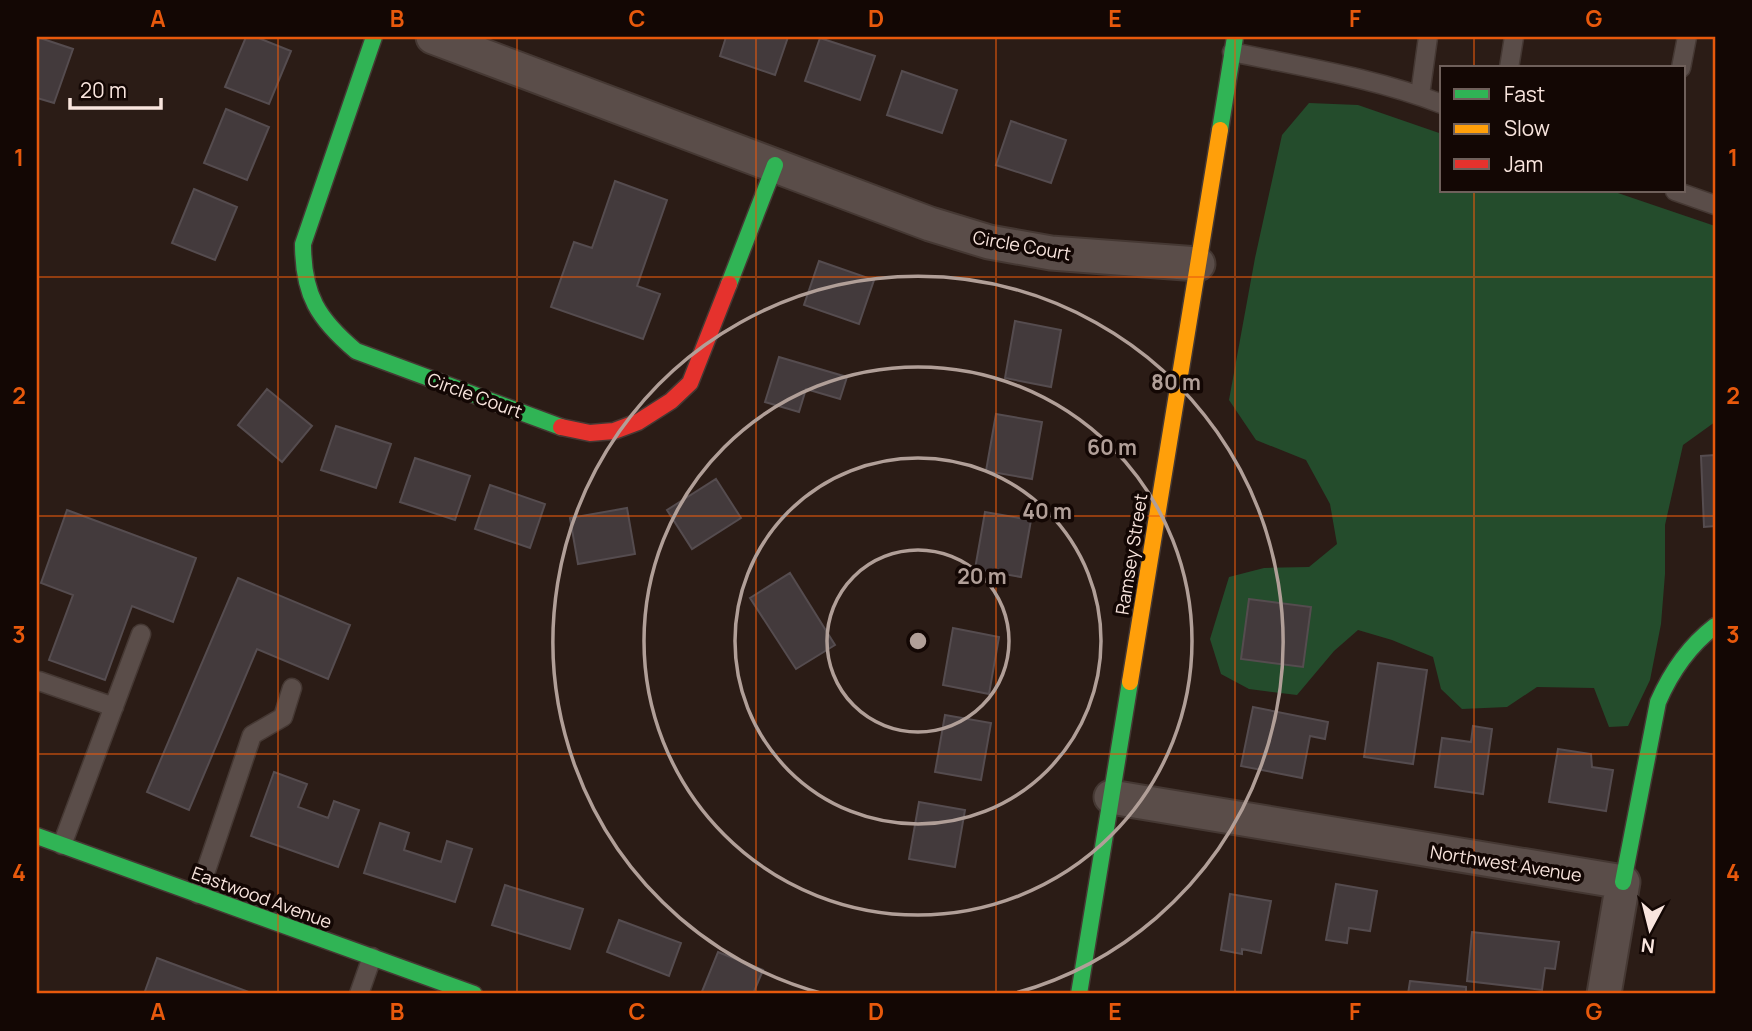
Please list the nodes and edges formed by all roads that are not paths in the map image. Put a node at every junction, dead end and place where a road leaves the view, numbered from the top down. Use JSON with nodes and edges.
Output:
{"nodes":[{"id":1,"x":374,"y":37,"type":"edge"},
{"id":2,"x":433,"y":37,"type":"edge"},
{"id":3,"x":1428,"y":37,"type":"edge"},
{"id":4,"x":1514,"y":37,"type":"edge"},
{"id":5,"x":1687,"y":37,"type":"edge"},
{"id":6,"x":1233,"y":45,"type":"edge"},
{"id":7,"x":1509,"y":66,"type":"edge"},
{"id":8,"x":1681,"y":66,"type":"edge"},
{"id":9,"x":1420,"y":95,"type":"junction"},
{"id":10,"x":1440,"y":103,"type":"edge"},
{"id":11,"x":775,"y":165,"type":"junction"},
{"id":12,"x":1678,"y":192,"type":"edge"},
{"id":13,"x":1715,"y":205,"type":"edge"},
{"id":14,"x":1198,"y":264,"type":"junction"},
{"id":15,"x":1715,"y":626,"type":"edge"},
{"id":16,"x":141,"y":634,"type":"dead end"},
{"id":17,"x":39,"y":681,"type":"dead end"},
{"id":18,"x":292,"y":688,"type":"dead end"},
{"id":19,"x":114,"y":707,"type":"junction"},
{"id":20,"x":1111,"y":797,"type":"junction"},
{"id":21,"x":37,"y":836,"type":"edge"},
{"id":22,"x":62,"y":845,"type":"junction"},
{"id":23,"x":1623,"y":882,"type":"junction"},
{"id":24,"x":198,"y":894,"type":"junction"},
{"id":25,"x":372,"y":957,"type":"junction"},
{"id":26,"x":359,"y":994,"type":"edge"},
{"id":27,"x":474,"y":994,"type":"edge"},
{"id":28,"x":1079,"y":994,"type":"edge"},
{"id":29,"x":1604,"y":994,"type":"edge"}],
"edges":[{"from":1,"to":11,"type":"street","name":"Circle Court"},
{"from":2,"to":11,"type":"street","name":"Circle Court"},
{"from":3,"to":9,"type":"lane"},
{"from":4,"to":7,"type":"lane"},
{"from":5,"to":8,"type":"lane"},
{"from":6,"to":9,"type":"lane"},
{"from":6,"to":14,"type":"street","name":"Ramsey Street"},
{"from":9,"to":10,"type":"lane"},
{"from":11,"to":14,"type":"street","name":"Circle Court"},
{"from":12,"to":13,"type":"lane"},
{"from":14,"to":20,"type":"street","name":"Ramsey Street"},
{"from":15,"to":23,"type":"street"},
{"from":16,"to":19,"type":"lane"},
{"from":17,"to":19,"type":"lane"},
{"from":18,"to":24,"type":"lane"},
{"from":19,"to":22,"type":"lane"},
{"from":20,"to":23,"type":"street","name":"Northwest Avenue"},
{"from":20,"to":28,"type":"street","name":"Ramsey Street"},
{"from":21,"to":22,"type":"street","name":"Eastwood Avenue"},
{"from":22,"to":24,"type":"street","name":"Eastwood Avenue"},
{"from":23,"to":29,"type":"street"},
{"from":24,"to":25,"type":"street","name":"Eastwood Avenue"},
{"from":25,"to":26,"type":"lane"},
{"from":25,"to":27,"type":"street","name":"Eastwood Avenue"}]}
